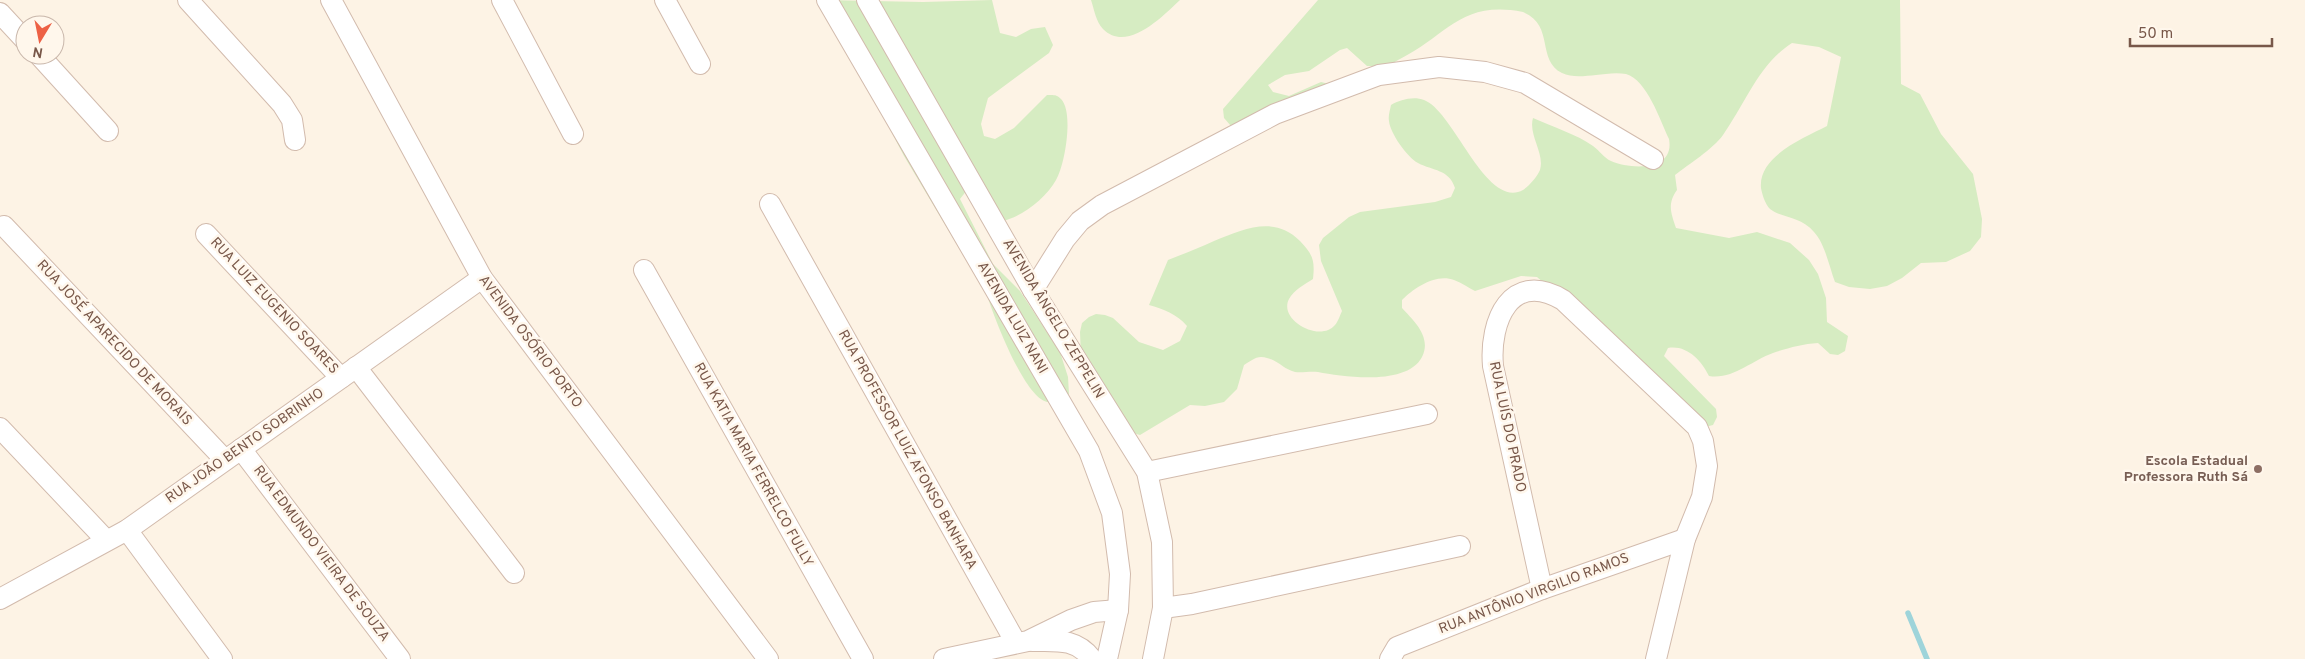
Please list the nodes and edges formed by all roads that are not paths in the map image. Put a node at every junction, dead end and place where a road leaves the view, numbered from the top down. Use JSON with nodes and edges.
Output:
{"nodes":[{"id":1,"x":188,"y":0,"type":"edge"},
{"id":2,"x":331,"y":0,"type":"edge"},
{"id":3,"x":502,"y":0,"type":"edge"},
{"id":4,"x":665,"y":0,"type":"edge"},
{"id":5,"x":827,"y":0,"type":"edge"},
{"id":6,"x":867,"y":0,"type":"edge"},
{"id":7,"x":0,"y":13,"type":"edge"},
{"id":8,"x":15,"y":29,"type":"edge"},
{"id":9,"x":700,"y":64,"type":"dead end"},
{"id":10,"x":48,"y":65,"type":"edge"},
{"id":11,"x":108,"y":131,"type":"dead end"},
{"id":12,"x":574,"y":134,"type":"dead end"},
{"id":13,"x":295,"y":140,"type":"dead end"},
{"id":14,"x":1653,"y":159,"type":"dead end"},
{"id":15,"x":770,"y":204,"type":"dead end"},
{"id":16,"x":4,"y":226,"type":"dead end"},
{"id":17,"x":206,"y":234,"type":"dead end"},
{"id":18,"x":644,"y":270,"type":"dead end"},
{"id":19,"x":482,"y":278,"type":"junction"},
{"id":20,"x":1033,"y":290,"type":"junction"},
{"id":21,"x":348,"y":373,"type":"junction"},
{"id":22,"x":1427,"y":414,"type":"dead end"},
{"id":23,"x":0,"y":428,"type":"edge"},
{"id":24,"x":233,"y":454,"type":"junction"},
{"id":25,"x":1147,"y":472,"type":"junction"},
{"id":26,"x":126,"y":530,"type":"junction"},
{"id":27,"x":1685,"y":539,"type":"junction"},
{"id":28,"x":106,"y":540,"type":"junction"},
{"id":29,"x":1460,"y":546,"type":"dead end"},
{"id":30,"x":514,"y":573,"type":"dead end"},
{"id":31,"x":1542,"y":589,"type":"junction"},
{"id":32,"x":3,"y":591,"type":"edge"},
{"id":33,"x":1163,"y":608,"type":"junction"},
{"id":34,"x":1118,"y":610,"type":"junction"},
{"id":35,"x":1022,"y":642,"type":"junction"},
{"id":36,"x":222,"y":659,"type":"edge"},
{"id":37,"x":400,"y":659,"type":"edge"},
{"id":38,"x":768,"y":659,"type":"edge"},
{"id":39,"x":863,"y":659,"type":"edge"},
{"id":40,"x":948,"y":659,"type":"edge"},
{"id":41,"x":1092,"y":659,"type":"edge"},
{"id":42,"x":1107,"y":659,"type":"edge"},
{"id":43,"x":1153,"y":659,"type":"edge"},
{"id":44,"x":1390,"y":659,"type":"edge"},
{"id":45,"x":1656,"y":659,"type":"edge"}],
"edges":[{"from":1,"to":13,"type":"street"},
{"from":2,"to":19,"type":"street","name":"AVENIDA OSÓRIO PORTO"},
{"from":3,"to":12,"type":"street"},
{"from":4,"to":9,"type":"street"},
{"from":5,"to":34,"type":"street","name":"AVENIDA LUIZ NANI"},
{"from":6,"to":20,"type":"street","name":"AVENIDA ÂNGELO ZEPPELIN"},
{"from":7,"to":8,"type":"street"},
{"from":10,"to":11,"type":"street"},
{"from":14,"to":20,"type":"street"},
{"from":15,"to":35,"type":"street","name":"RUA PROFESSOR LUIZ AFONSO BANHARA"},
{"from":16,"to":24,"type":"street","name":"RUA JOSÉ APARECIDO DE MORAIS"},
{"from":17,"to":21,"type":"street","name":"RUA LUIZ EUGENIO SOARES"},
{"from":18,"to":39,"type":"street","name":"RUA KATIA MARIA FERRELCO FULLY"},
{"from":19,"to":21,"type":"street","name":"RUA JOÃO BENTO SOBRINHO"},
{"from":19,"to":38,"type":"street","name":"AVENIDA OSÓRIO PORTO"},
{"from":20,"to":25,"type":"street","name":"AVENIDA ÂNGELO ZEPPELIN"},
{"from":21,"to":24,"type":"street","name":"RUA JOÃO BENTO SOBRINHO"},
{"from":21,"to":30,"type":"street","name":"RUA LUIZ EUGENIO SOARES"},
{"from":22,"to":25,"type":"street"},
{"from":23,"to":28,"type":"street"},
{"from":24,"to":26,"type":"street","name":"RUA JOÃO BENTO SOBRINHO"},
{"from":24,"to":37,"type":"street","name":"RUA EDMUNDO VIEIRA DE SOUZA"},
{"from":25,"to":33,"type":"street","name":"AVENIDA ÂNGELO ZEPPELIN"},
{"from":26,"to":28,"type":"street","name":"RUA JOÃO BENTO SOBRINHO"},
{"from":26,"to":36,"type":"street"},
{"from":27,"to":31,"type":"street","name":"RUA ANTÔNIO VIRGILIO RAMOS"},
{"from":27,"to":31,"type":"street","name":"RUA LUÍS DO PRADO"},
{"from":27,"to":45,"type":"street"},
{"from":28,"to":32,"type":"street","name":"RUA JOÃO BENTO SOBRINHO"},
{"from":29,"to":33,"type":"street"},
{"from":31,"to":44,"type":"street","name":"RUA ANTÔNIO VIRGILIO RAMOS"},
{"from":33,"to":43,"type":"street","name":"AVENIDA ÂNGELO ZEPPELIN"},
{"from":34,"to":35,"type":"street"},
{"from":34,"to":42,"type":"street","name":"AVENIDA LUIZ NANI"},
{"from":35,"to":40,"type":"street"},
{"from":35,"to":41,"type":"street"}]}
